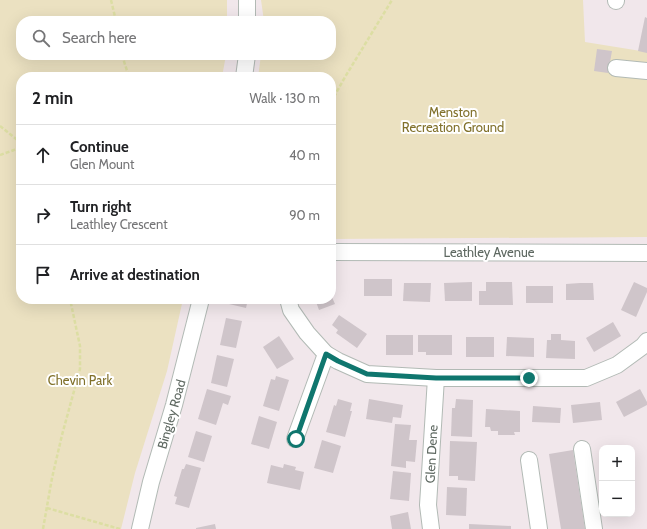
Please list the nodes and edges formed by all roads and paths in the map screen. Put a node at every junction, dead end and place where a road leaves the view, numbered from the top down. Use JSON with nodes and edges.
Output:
{"nodes":[{"id":1,"x":111,"y":0,"type":"edge"},
{"id":2,"x":247,"y":0,"type":"edge"},
{"id":3,"x":392,"y":0,"type":"edge"},
{"id":4,"x":115,"y":16,"type":"edge"},
{"id":5,"x":247,"y":16,"type":"edge"},
{"id":6,"x":124,"y":60,"type":"edge"},
{"id":7,"x":246,"y":60,"type":"edge"},
{"id":8,"x":616,"y":68,"type":"dead end"},
{"id":9,"x":647,"y":71,"type":"edge"},
{"id":10,"x":127,"y":72,"type":"edge"},
{"id":11,"x":245,"y":72,"type":"edge"},
{"id":12,"x":336,"y":92,"type":"edge"},
{"id":13,"x":0,"y":126,"type":"edge"},
{"id":14,"x":16,"y":139,"type":"edge"},
{"id":15,"x":16,"y":149,"type":"edge"},
{"id":16,"x":0,"y":155,"type":"edge"},
{"id":17,"x":336,"y":252,"type":"edge"},
{"id":18,"x":647,"y":253,"type":"edge"},
{"id":19,"x":71,"y":304,"type":"edge"},
{"id":20,"x":200,"y":304,"type":"edge"},
{"id":21,"x":289,"y":304,"type":"edge"},
{"id":22,"x":647,"y":341,"type":"edge"},
{"id":23,"x":326,"y":354,"type":"junction"},
{"id":24,"x":436,"y":378,"type":"junction"},
{"id":25,"x":296,"y":439,"type":"dead end"},
{"id":26,"x":582,"y":449,"type":"dead end"},
{"id":27,"x":529,"y":460,"type":"dead end"},
{"id":28,"x":47,"y":508,"type":"junction"},
{"id":29,"x":44,"y":529,"type":"edge"},
{"id":30,"x":120,"y":529,"type":"edge"},
{"id":31,"x":140,"y":529,"type":"edge"},
{"id":32,"x":431,"y":529,"type":"edge"},
{"id":33,"x":539,"y":529,"type":"edge"},
{"id":34,"x":594,"y":529,"type":"edge"}],
"edges":[{"from":1,"to":4,"type":"path"},
{"from":2,"to":5,"type":"street"},
{"from":3,"to":12,"type":"path"},
{"from":6,"to":10,"type":"path"},
{"from":7,"to":11,"type":"street"},
{"from":8,"to":9,"type":"street"},
{"from":13,"to":14,"type":"path"},
{"from":15,"to":16,"type":"path"},
{"from":17,"to":18,"type":"street","name":"Leathley Avenue"},
{"from":19,"to":28,"type":"path"},
{"from":20,"to":31,"type":"street","name":"Bingley Road"},
{"from":21,"to":23,"type":"street"},
{"from":22,"to":24,"type":"street"},
{"from":23,"to":24,"type":"street"},
{"from":23,"to":25,"type":"street"},
{"from":24,"to":32,"type":"street","name":"Glen Dene"},
{"from":26,"to":34,"type":"street"},
{"from":27,"to":33,"type":"street"},
{"from":28,"to":29,"type":"path"},
{"from":28,"to":30,"type":"path"}]}
